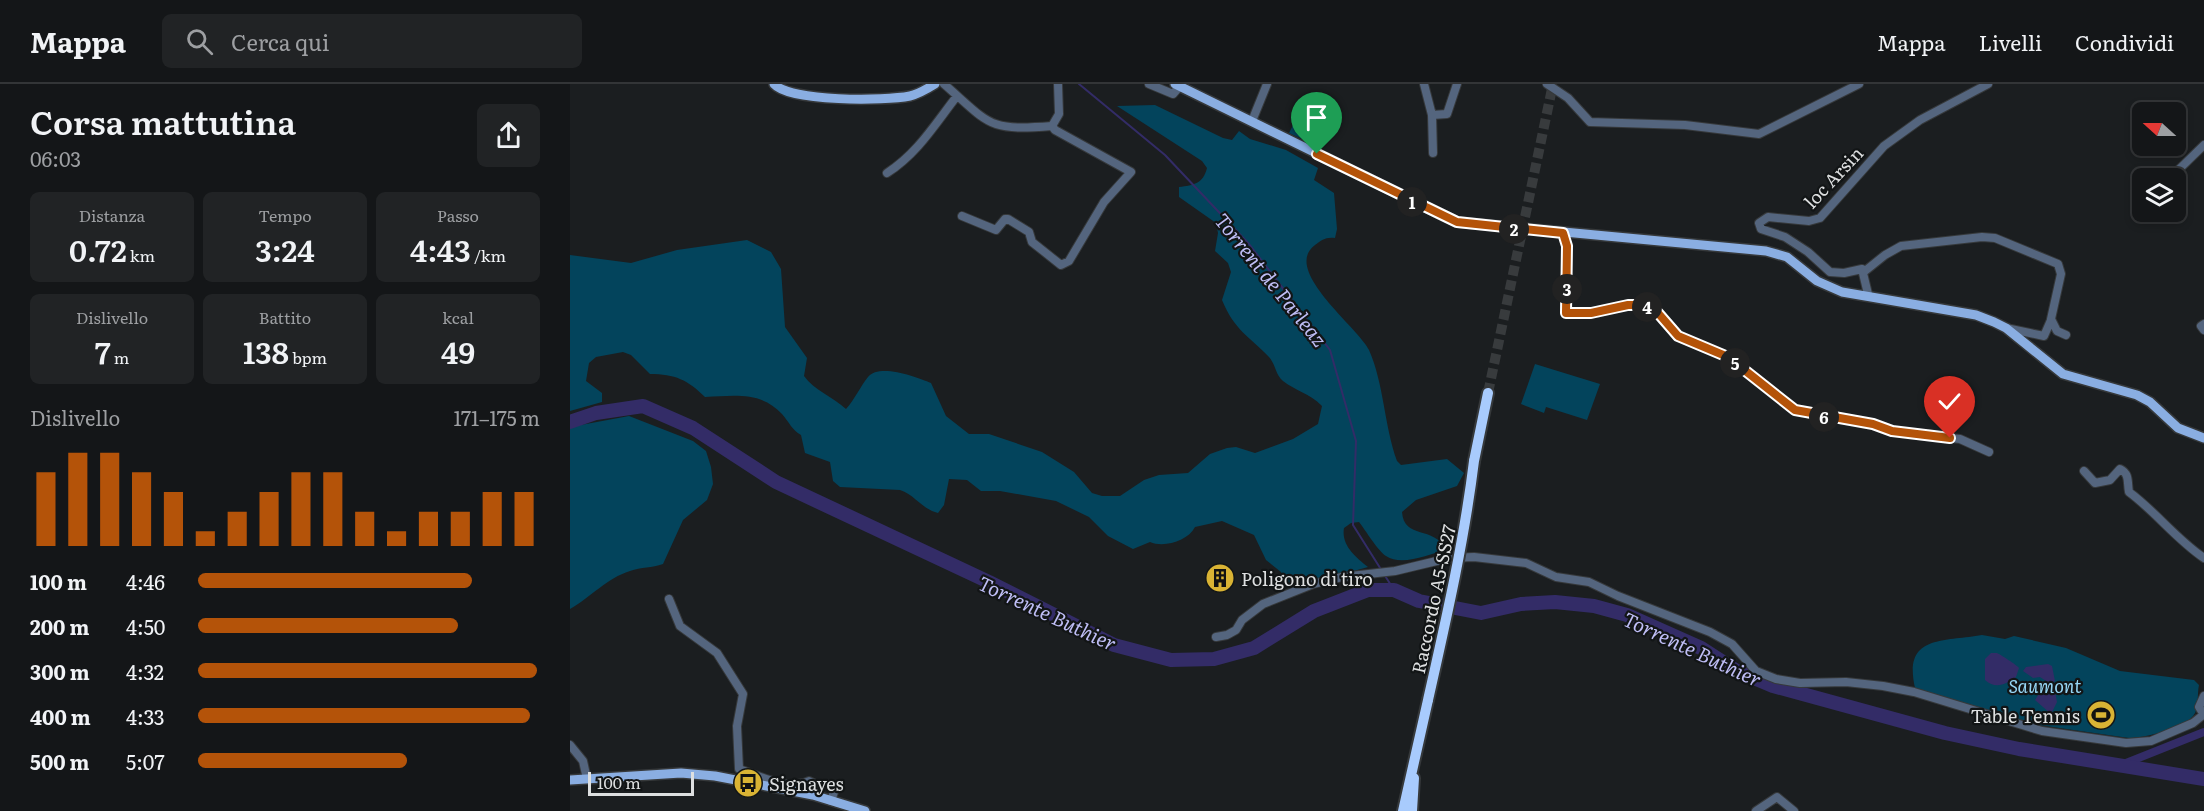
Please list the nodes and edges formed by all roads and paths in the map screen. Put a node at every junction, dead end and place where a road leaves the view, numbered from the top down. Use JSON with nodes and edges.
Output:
{"nodes":[{"id":1,"x":774,"y":84,"type":"edge"},
{"id":2,"x":934,"y":84,"type":"edge"},
{"id":3,"x":944,"y":84,"type":"edge"},
{"id":4,"x":1058,"y":84,"type":"edge"},
{"id":5,"x":1149,"y":84,"type":"edge"},
{"id":6,"x":1267,"y":84,"type":"edge"},
{"id":7,"x":1424,"y":84,"type":"edge"},
{"id":8,"x":1457,"y":84,"type":"edge"},
{"id":9,"x":1547,"y":84,"type":"edge"},
{"id":10,"x":1859,"y":84,"type":"edge"},
{"id":11,"x":1988,"y":84,"type":"edge"},
{"id":12,"x":1177,"y":85,"type":"edge"},
{"id":13,"x":957,"y":96,"type":"junction"},
{"id":14,"x":1432,"y":115,"type":"junction"},
{"id":15,"x":1252,"y":121,"type":"junction"},
{"id":16,"x":1052,"y":126,"type":"junction"},
{"id":17,"x":2204,"y":145,"type":"edge"},
{"id":18,"x":1433,"y":153,"type":"dead end"},
{"id":19,"x":2180,"y":168,"type":"edge"},
{"id":20,"x":887,"y":173,"type":"dead end"},
{"id":21,"x":962,"y":216,"type":"dead end"},
{"id":22,"x":1563,"y":233,"type":"junction"},
{"id":23,"x":1865,"y":271,"type":"junction"},
{"id":24,"x":1868,"y":294,"type":"junction"},
{"id":25,"x":2051,"y":320,"type":"junction"},
{"id":26,"x":2204,"y":324,"type":"edge"},
{"id":27,"x":2006,"y":327,"type":"junction"},
{"id":28,"x":2204,"y":330,"type":"edge"},
{"id":29,"x":2066,"y":335,"type":"dead end"},
{"id":30,"x":1488,"y":393,"type":"tunnel mouth"},
{"id":31,"x":2204,"y":438,"type":"edge"},
{"id":32,"x":1989,"y":452,"type":"dead end"},
{"id":33,"x":2084,"y":471,"type":"dead end"},
{"id":34,"x":2204,"y":558,"type":"edge"},
{"id":35,"x":669,"y":599,"type":"dead end"},
{"id":36,"x":1216,"y":637,"type":"dead end"},
{"id":37,"x":2204,"y":696,"type":"edge"},
{"id":38,"x":2204,"y":715,"type":"edge"},
{"id":39,"x":570,"y":745,"type":"edge"},
{"id":40,"x":1413,"y":765,"type":"junction"},
{"id":41,"x":586,"y":779,"type":"junction"},
{"id":42,"x":570,"y":780,"type":"edge"},
{"id":43,"x":817,"y":785,"type":"junction"},
{"id":44,"x":813,"y":795,"type":"junction"},
{"id":45,"x":831,"y":801,"type":"junction"},
{"id":46,"x":865,"y":811,"type":"edge"},
{"id":47,"x":1403,"y":811,"type":"edge"},
{"id":48,"x":1413,"y":811,"type":"edge"},
{"id":49,"x":1756,"y":811,"type":"edge"},
{"id":50,"x":1794,"y":811,"type":"edge"}],
"edges":[{"from":1,"to":2,"type":"main road"},
{"from":3,"to":13,"type":"street"},
{"from":4,"to":16,"type":"street"},
{"from":5,"to":12,"type":"street"},
{"from":6,"to":15,"type":"street"},
{"from":7,"to":14,"type":"street"},
{"from":8,"to":14,"type":"street"},
{"from":9,"to":10,"type":"street"},
{"from":11,"to":23,"type":"street","name":"loc Arsin"},
{"from":12,"to":15,"type":"main road"},
{"from":13,"to":16,"type":"street"},
{"from":13,"to":20,"type":"street"},
{"from":14,"to":18,"type":"street"},
{"from":15,"to":22,"type":"main road"},
{"from":16,"to":21,"type":"street"},
{"from":17,"to":19,"type":"street"},
{"from":22,"to":24,"type":"main road"},
{"from":22,"to":32,"type":"street"},
{"from":23,"to":24,"type":"street"},
{"from":23,"to":25,"type":"street"},
{"from":24,"to":27,"type":"main road"},
{"from":25,"to":27,"type":"street"},
{"from":25,"to":29,"type":"street"},
{"from":26,"to":28,"type":"street"},
{"from":27,"to":31,"type":"main road"},
{"from":30,"to":40,"type":"highway","name":"Raccordo A5-SS27","bridge":true},
{"from":33,"to":34,"type":"street"},
{"from":35,"to":43,"type":"street"},
{"from":36,"to":38,"type":"street"},
{"from":37,"to":38,"type":"street"},
{"from":39,"to":41,"type":"street"},
{"from":40,"to":47,"type":"highway","name":"Raccordo A5-SS27"},
{"from":40,"to":48,"type":"highway"},
{"from":41,"to":42,"type":"main road"},
{"from":41,"to":44,"type":"main road"},
{"from":43,"to":44,"type":"street"},
{"from":43,"to":45,"type":"street"},
{"from":44,"to":45,"type":"main road"},
{"from":45,"to":46,"type":"main road"},
{"from":49,"to":50,"type":"street"}]}
